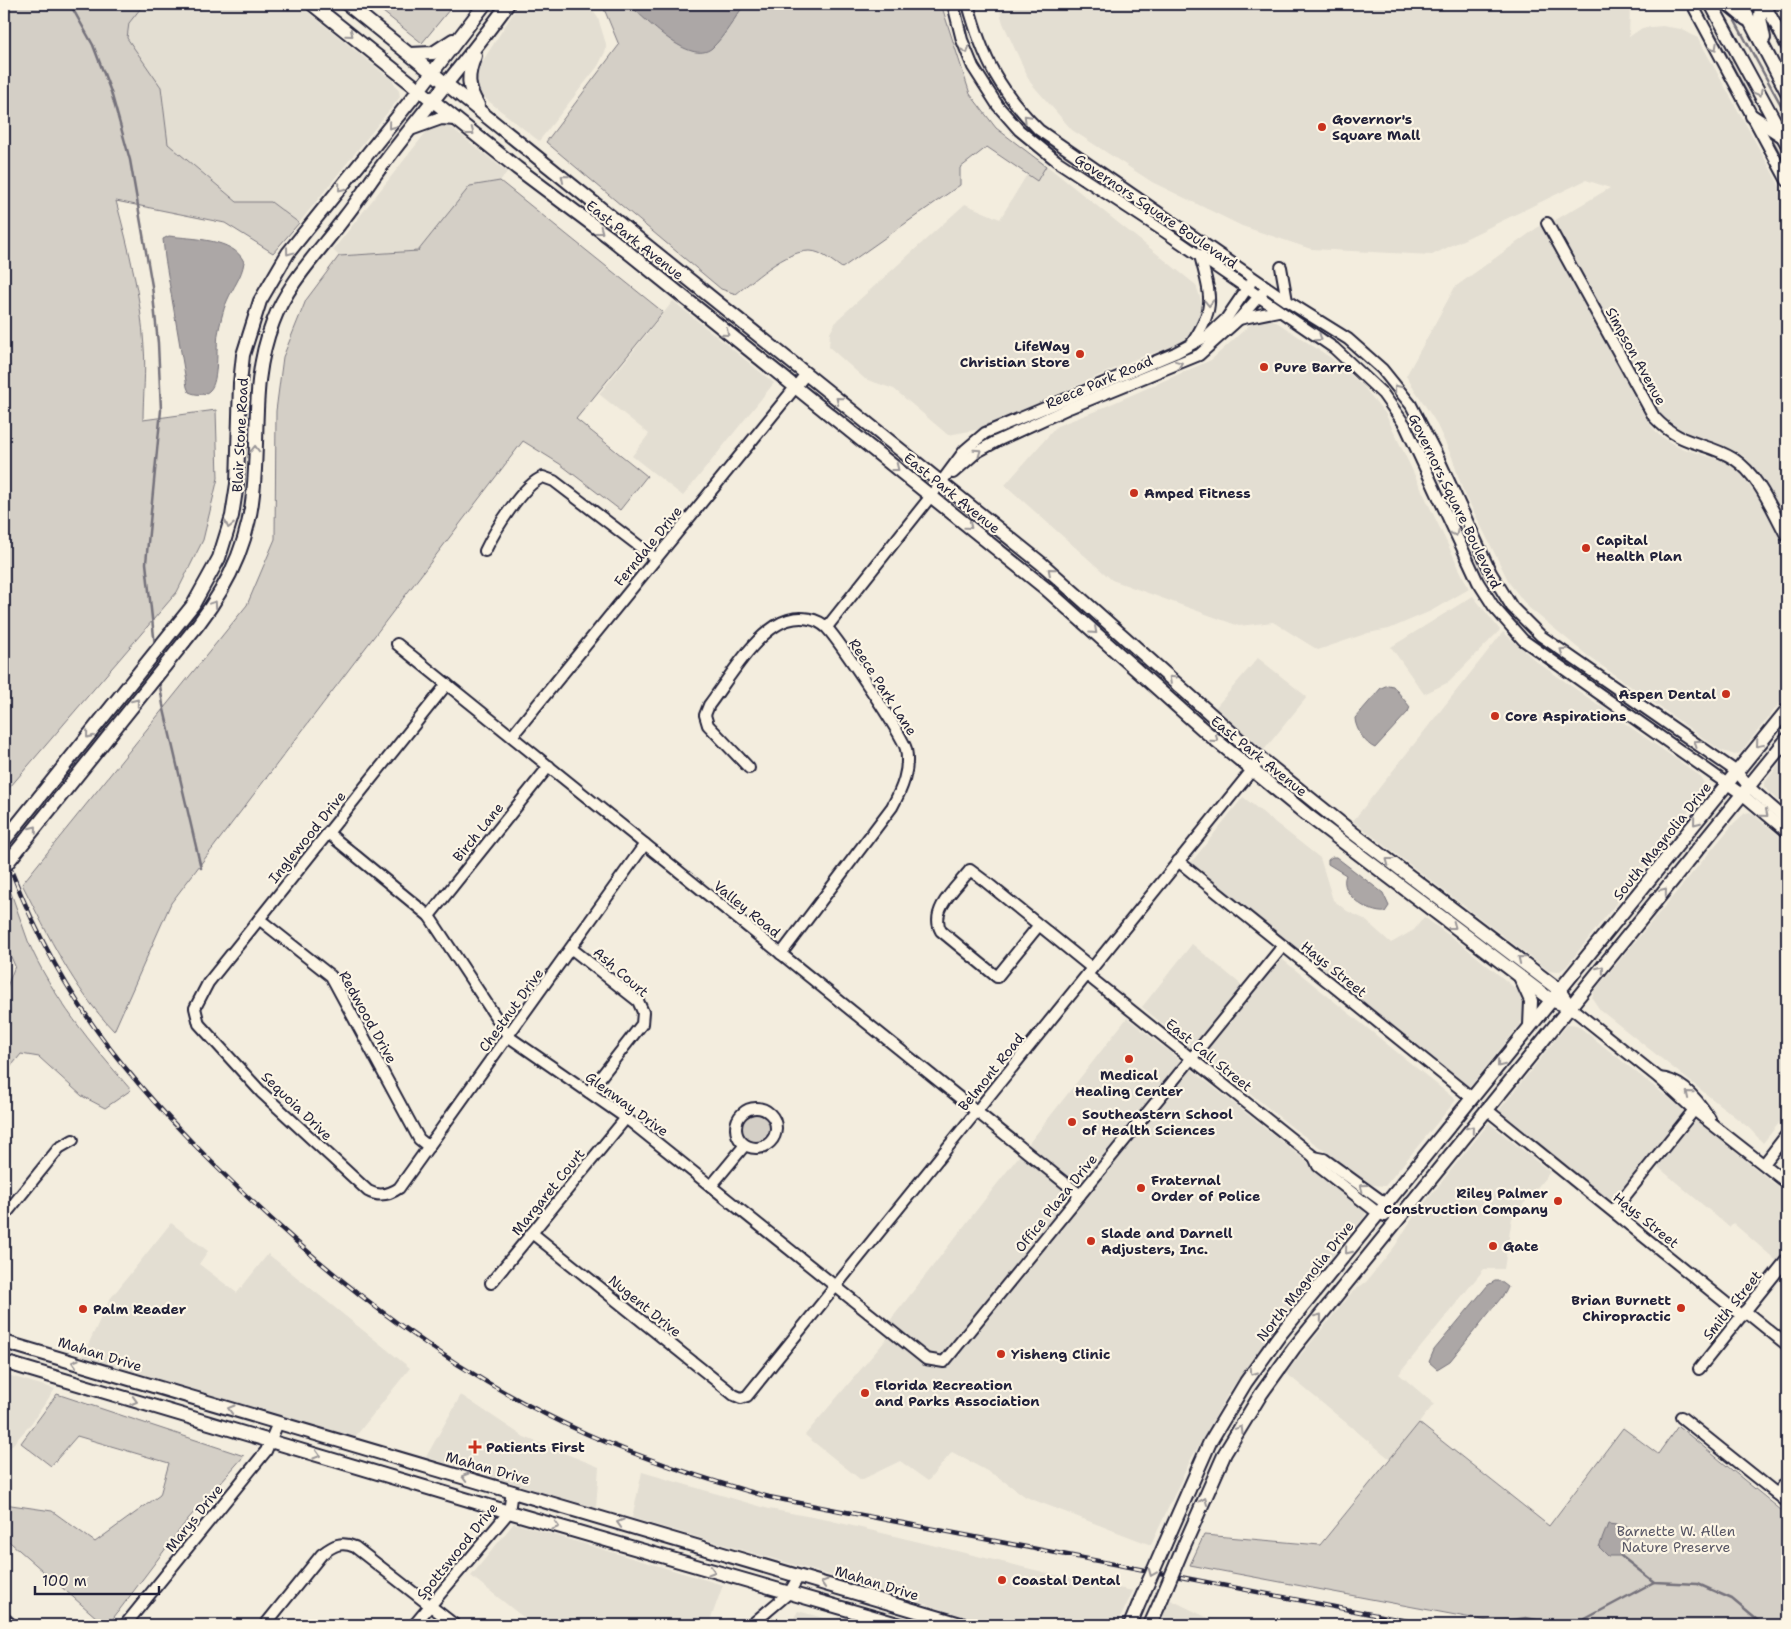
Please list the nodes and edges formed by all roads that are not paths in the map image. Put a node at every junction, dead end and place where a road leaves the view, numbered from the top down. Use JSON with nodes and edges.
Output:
{"nodes":[{"id":1,"x":312,"y":4,"type":"edge"},
{"id":2,"x":347,"y":4,"type":"edge"},
{"id":3,"x":485,"y":4,"type":"edge"},
{"id":4,"x":508,"y":4,"type":"edge"},
{"id":5,"x":953,"y":4,"type":"edge"},
{"id":6,"x":968,"y":4,"type":"edge"},
{"id":7,"x":1692,"y":4,"type":"edge"},
{"id":8,"x":1711,"y":4,"type":"edge"},
{"id":9,"x":1728,"y":4,"type":"edge"},
{"id":10,"x":1742,"y":4,"type":"edge"},
{"id":11,"x":1761,"y":4,"type":"edge"},
{"id":12,"x":1766,"y":4,"type":"edge"},
{"id":13,"x":1755,"y":30,"type":"junction"},
{"id":14,"x":463,"y":33,"type":"junction"},
{"id":15,"x":480,"y":44,"type":"junction"},
{"id":16,"x":1787,"y":47,"type":"edge"},
{"id":17,"x":410,"y":54,"type":"junction"},
{"id":18,"x":1770,"y":59,"type":"junction"},
{"id":19,"x":433,"y":73,"type":"junction"},
{"id":20,"x":447,"y":84,"type":"junction"},
{"id":21,"x":420,"y":90,"type":"junction"},
{"id":22,"x":1787,"y":92,"type":"edge"},
{"id":23,"x":433,"y":102,"type":"junction"},
{"id":24,"x":482,"y":111,"type":"junction"},
{"id":25,"x":1752,"y":116,"type":"junction"},
{"id":26,"x":455,"y":119,"type":"junction"},
{"id":27,"x":411,"y":129,"type":"junction"},
{"id":28,"x":1785,"y":140,"type":"edge"},
{"id":29,"x":1065,"y":150,"type":"junction"},
{"id":30,"x":1056,"y":161,"type":"junction"},
{"id":31,"x":1787,"y":182,"type":"edge"},
{"id":32,"x":320,"y":214,"type":"junction"},
{"id":33,"x":1547,"y":223,"type":"dead end"},
{"id":34,"x":337,"y":228,"type":"junction"},
{"id":35,"x":1200,"y":256,"type":"junction"},
{"id":36,"x":1281,"y":267,"type":"dead end"},
{"id":37,"x":1255,"y":278,"type":"junction"},
{"id":38,"x":1267,"y":286,"type":"junction"},
{"id":39,"x":1247,"y":288,"type":"junction"},
{"id":40,"x":1259,"y":297,"type":"junction"},
{"id":41,"x":1287,"y":301,"type":"junction"},
{"id":42,"x":1278,"y":311,"type":"junction"},
{"id":43,"x":1238,"y":320,"type":"junction"},
{"id":44,"x":1190,"y":346,"type":"junction"},
{"id":45,"x":1362,"y":350,"type":"junction"},
{"id":46,"x":1351,"y":362,"type":"junction"},
{"id":47,"x":806,"y":374,"type":"junction"},
{"id":48,"x":795,"y":387,"type":"junction"},
{"id":49,"x":1447,"y":476,"type":"junction"},
{"id":50,"x":941,"y":483,"type":"junction"},
{"id":51,"x":1435,"y":489,"type":"junction"},
{"id":52,"x":1452,"y":489,"type":"junction"},
{"id":53,"x":932,"y":496,"type":"junction"},
{"id":54,"x":1787,"y":537,"type":"edge"},
{"id":55,"x":485,"y":551,"type":"dead end"},
{"id":56,"x":656,"y":559,"type":"junction"},
{"id":57,"x":1507,"y":598,"type":"junction"},
{"id":58,"x":1494,"y":607,"type":"junction"},
{"id":59,"x":827,"y":627,"type":"junction"},
{"id":60,"x":397,"y":644,"type":"dead end"},
{"id":61,"x":1601,"y":677,"type":"junction"},
{"id":62,"x":447,"y":684,"type":"junction"},
{"id":63,"x":1591,"y":690,"type":"junction"},
{"id":64,"x":1787,"y":710,"type":"edge"},
{"id":65,"x":512,"y":736,"type":"junction"},
{"id":66,"x":1787,"y":739,"type":"edge"},
{"id":67,"x":1261,"y":759,"type":"junction"},
{"id":68,"x":548,"y":766,"type":"junction"},
{"id":69,"x":749,"y":768,"type":"dead end"},
{"id":70,"x":1252,"y":770,"type":"junction"},
{"id":71,"x":1737,"y":772,"type":"junction"},
{"id":72,"x":1727,"y":784,"type":"junction"},
{"id":73,"x":1746,"y":791,"type":"junction"},
{"id":74,"x":1787,"y":820,"type":"edge"},
{"id":75,"x":1787,"y":832,"type":"edge"},
{"id":76,"x":328,"y":833,"type":"junction"},
{"id":77,"x":4,"y":841,"type":"edge"},
{"id":78,"x":645,"y":844,"type":"junction"},
{"id":79,"x":1178,"y":861,"type":"junction"},
{"id":80,"x":4,"y":867,"type":"edge"},
{"id":81,"x":429,"y":916,"type":"junction"},
{"id":82,"x":260,"y":919,"type":"junction"},
{"id":83,"x":1039,"y":925,"type":"junction"},
{"id":84,"x":1283,"y":946,"type":"junction"},
{"id":85,"x":572,"y":949,"type":"junction"},
{"id":86,"x":782,"y":954,"type":"junction"},
{"id":87,"x":1090,"y":972,"type":"junction"},
{"id":88,"x":1520,"y":976,"type":"junction"},
{"id":89,"x":1555,"y":995,"type":"junction"},
{"id":90,"x":1570,"y":1007,"type":"junction"},
{"id":91,"x":195,"y":1012,"type":"joint"},
{"id":92,"x":1530,"y":1026,"type":"junction"},
{"id":93,"x":509,"y":1037,"type":"junction"},
{"id":94,"x":1192,"y":1058,"type":"junction"},
{"id":95,"x":1659,"y":1078,"type":"junction"},
{"id":96,"x":589,"y":1092,"type":"junction"},
{"id":97,"x":1472,"y":1098,"type":"junction"},
{"id":98,"x":1486,"y":1109,"type":"junction"},
{"id":99,"x":1694,"y":1110,"type":"junction"},
{"id":100,"x":976,"y":1112,"type":"junction"},
{"id":101,"x":626,"y":1118,"type":"junction"},
{"id":102,"x":1712,"y":1122,"type":"junction"},
{"id":103,"x":1787,"y":1134,"type":"edge"},
{"id":104,"x":73,"y":1140,"type":"dead end"},
{"id":105,"x":745,"y":1144,"type":"dead end"},
{"id":106,"x":429,"y":1147,"type":"junction"},
{"id":107,"x":1764,"y":1164,"type":"junction"},
{"id":108,"x":1787,"y":1183,"type":"edge"},
{"id":109,"x":711,"y":1186,"type":"junction"},
{"id":110,"x":397,"y":1190,"type":"joint"},
{"id":111,"x":1080,"y":1196,"type":"junction"},
{"id":112,"x":1382,"y":1208,"type":"junction"},
{"id":113,"x":1613,"y":1211,"type":"junction"},
{"id":114,"x":4,"y":1216,"type":"edge"},
{"id":115,"x":1397,"y":1221,"type":"junction"},
{"id":116,"x":532,"y":1233,"type":"junction"},
{"id":117,"x":1787,"y":1259,"type":"edge"},
{"id":118,"x":491,"y":1283,"type":"dead end"},
{"id":119,"x":836,"y":1286,"type":"junction"},
{"id":120,"x":1744,"y":1313,"type":"junction"},
{"id":121,"x":1279,"y":1336,"type":"junction"},
{"id":122,"x":4,"y":1342,"type":"edge"},
{"id":123,"x":1787,"y":1345,"type":"edge"},
{"id":124,"x":1294,"y":1348,"type":"junction"},
{"id":125,"x":46,"y":1354,"type":"junction"},
{"id":126,"x":4,"y":1362,"type":"edge"},
{"id":127,"x":944,"y":1362,"type":"joint"},
{"id":128,"x":1699,"y":1369,"type":"dead end"},
{"id":129,"x":40,"y":1373,"type":"junction"},
{"id":130,"x":741,"y":1398,"type":"joint"},
{"id":131,"x":1681,"y":1417,"type":"dead end"},
{"id":132,"x":278,"y":1423,"type":"junction"},
{"id":133,"x":270,"y":1441,"type":"junction"},
{"id":134,"x":1204,"y":1455,"type":"junction"},
{"id":135,"x":1220,"y":1464,"type":"junction"},
{"id":136,"x":1787,"y":1481,"type":"edge"},
{"id":137,"x":512,"y":1490,"type":"junction"},
{"id":138,"x":1777,"y":1494,"type":"junction"},
{"id":139,"x":1787,"y":1502,"type":"edge"},
{"id":140,"x":509,"y":1512,"type":"junction"},
{"id":141,"x":656,"y":1534,"type":"junction"},
{"id":142,"x":647,"y":1553,"type":"junction"},
{"id":143,"x":799,"y":1576,"type":"junction"},
{"id":144,"x":789,"y":1593,"type":"junction"},
{"id":145,"x":431,"y":1606,"type":"junction"},
{"id":146,"x":899,"y":1606,"type":"junction"},
{"id":147,"x":4,"y":1618,"type":"edge"},
{"id":148,"x":897,"y":1624,"type":"edge"},
{"id":149,"x":12,"y":1625,"type":"edge"},
{"id":150,"x":125,"y":1625,"type":"edge"},
{"id":151,"x":265,"y":1625,"type":"edge"},
{"id":152,"x":414,"y":1625,"type":"edge"},
{"id":153,"x":455,"y":1625,"type":"edge"},
{"id":154,"x":751,"y":1625,"type":"edge"},
{"id":155,"x":964,"y":1625,"type":"edge"},
{"id":156,"x":1130,"y":1625,"type":"edge"},
{"id":157,"x":1150,"y":1625,"type":"edge"}],
"edges":[{"from":1,"to":21,"type":"main road","name":"East Park Avenue","one_way":true},
{"from":2,"to":17,"type":"main road","name":"East Park Avenue"},
{"from":3,"to":14,"type":"main road","name":"Blair Stone Road"},
{"from":4,"to":15,"type":"main road","name":"Blair Stone Road"},
{"from":5,"to":30,"type":"street","name":"Governors Square Boulevard","one_way":true},
{"from":29,"to":6,"type":"street","name":"Governors Square Boulevard","one_way":true},
{"from":7,"to":25,"type":"street","one_way":true},
{"from":8,"to":28,"type":"main road","one_way":true},
{"from":9,"to":13,"type":"main road"},
{"from":10,"to":13,"type":"main road"},
{"from":11,"to":18,"type":"main road"},
{"from":12,"to":16,"type":"street"},
{"from":13,"to":18,"type":"main road"},
{"from":14,"to":17,"type":"main road"},
{"from":14,"to":19,"type":"main road","name":"Blair Stone Road"},
{"from":15,"to":20,"type":"main road","name":"Blair Stone Road"},
{"from":15,"to":24,"type":"main road"},
{"from":17,"to":19,"type":"main road","name":"East Park Avenue"},
{"from":18,"to":22,"type":"main road"},
{"from":19,"to":20,"type":"main road","name":"East Park Avenue"},
{"from":19,"to":21,"type":"main road","name":"Blair Stone Road"},
{"from":20,"to":23,"type":"main road","name":"Blair Stone Road"},
{"from":20,"to":24,"type":"main road","name":"East Park Avenue"},
{"from":21,"to":23,"type":"main road","name":"East Park Avenue"},
{"from":21,"to":32,"type":"main road","name":"Blair Stone Road","one_way":true},
{"from":23,"to":26,"type":"main road","name":"East Park Avenue"},
{"from":23,"to":27,"type":"main road","name":"Blair Stone Road"},
{"from":47,"to":24,"type":"main road","name":"East Park Avenue","one_way":true},
{"from":25,"to":28,"type":"main road"},
{"from":25,"to":31,"type":"street"},
{"from":26,"to":27,"type":"main road"},
{"from":26,"to":48,"type":"main road","name":"East Park Avenue","one_way":true},
{"from":27,"to":34,"type":"main road","name":"Blair Stone Road"},
{"from":29,"to":30,"type":"street"},
{"from":29,"to":37,"type":"street","name":"Governors Square Boulevard"},
{"from":30,"to":35,"type":"street","name":"Governors Square Boulevard"},
{"from":32,"to":34,"type":"main road"},
{"from":32,"to":77,"type":"main road","name":"Blair Stone Road","one_way":true},
{"from":33,"to":54,"type":"street","name":"Simpson Avenue"},
{"from":80,"to":34,"type":"main road","name":"Blair Stone Road","one_way":true,"bridge":true},
{"from":35,"to":39,"type":"street","name":"Governors Square Boulevard"},
{"from":35,"to":44,"type":"street","one_way":true},
{"from":36,"to":41,"type":"street"},
{"from":37,"to":38,"type":"street","name":"Governors Square Boulevard"},
{"from":37,"to":39,"type":"street"},
{"from":38,"to":40,"type":"street"},
{"from":38,"to":41,"type":"street","name":"Governors Square Boulevard"},
{"from":39,"to":40,"type":"street","name":"Governors Square Boulevard"},
{"from":39,"to":44,"type":"street","name":"Reece Park Road"},
{"from":40,"to":42,"type":"street","name":"Governors Square Boulevard"},
{"from":40,"to":43,"type":"street","name":"Reece Park Road"},
{"from":41,"to":45,"type":"street","name":"Governors Square Boulevard"},
{"from":42,"to":43,"type":"street"},
{"from":42,"to":46,"type":"street","name":"Governors Square Boulevard","one_way":true},
{"from":50,"to":43,"type":"street","name":"Reece Park Road","one_way":true},
{"from":44,"to":50,"type":"street","name":"Reece Park Road"},
{"from":45,"to":46,"type":"street"},
{"from":49,"to":45,"type":"street","name":"Governors Square Boulevard","one_way":true},
{"from":46,"to":51,"type":"street","name":"Governors Square Boulevard"},
{"from":47,"to":48,"type":"street","name":"Ferndale Drive"},
{"from":50,"to":47,"type":"main road","name":"East Park Avenue","one_way":true},
{"from":48,"to":53,"type":"main road","name":"East Park Avenue","one_way":true},
{"from":48,"to":56,"type":"street","name":"Ferndale Drive"},
{"from":49,"to":51,"type":"street"},
{"from":49,"to":52,"type":"street","name":"Governors Square Boulevard"},
{"from":50,"to":53,"type":"street","name":"Reece Park Road"},
{"from":67,"to":50,"type":"main road","name":"East Park Avenue","one_way":true},
{"from":51,"to":52,"type":"street"},
{"from":51,"to":58,"type":"street","name":"Governors Square Boulevard","one_way":true},
{"from":52,"to":57,"type":"street","name":"Governors Square Boulevard"},
{"from":53,"to":59,"type":"street"},
{"from":53,"to":70,"type":"main road","name":"East Park Avenue","one_way":true},
{"from":55,"to":56,"type":"street"},
{"from":56,"to":65,"type":"street","name":"Ferndale Drive"},
{"from":57,"to":58,"type":"street"},
{"from":61,"to":57,"type":"street","name":"Governors Square Boulevard","one_way":true},
{"from":58,"to":63,"type":"street","name":"Governors Square Boulevard"},
{"from":59,"to":69,"type":"street"},
{"from":59,"to":86,"type":"street","name":"Reece Park Lane"},
{"from":60,"to":62,"type":"street","name":"Valley Road"},
{"from":61,"to":63,"type":"street"},
{"from":71,"to":61,"type":"street","name":"Governors Square Boulevard","one_way":true},
{"from":62,"to":65,"type":"street","name":"Valley Road"},
{"from":62,"to":76,"type":"street","name":"Inglewood Drive"},
{"from":63,"to":72,"type":"street","name":"Governors Square Boulevard"},
{"from":64,"to":71,"type":"main road","name":"South Magnolia Drive","one_way":true},
{"from":65,"to":68,"type":"street","name":"Valley Road"},
{"from":66,"to":73,"type":"main road"},
{"from":67,"to":70,"type":"street","name":"Belmont Road"},
{"from":89,"to":67,"type":"main road","name":"East Park Avenue","one_way":true},
{"from":68,"to":78,"type":"street","name":"Valley Road"},
{"from":68,"to":81,"type":"street","name":"Birch Lane"},
{"from":70,"to":79,"type":"street","name":"Belmont Road"},
{"from":70,"to":88,"type":"main road","name":"East Park Avenue","one_way":true},
{"from":71,"to":72,"type":"main road","name":"South Magnolia Drive"},
{"from":71,"to":73,"type":"street","name":"Governors Square Boulevard"},
{"from":72,"to":73,"type":"street","name":"Governors Square Boulevard"},
{"from":72,"to":89,"type":"main road","name":"South Magnolia Drive","one_way":true},
{"from":73,"to":74,"type":"street","name":"Governors Square Boulevard"},
{"from":73,"to":75,"type":"street","name":"Governors Square Boulevard","one_way":true},
{"from":90,"to":73,"type":"main road","one_way":true},
{"from":76,"to":81,"type":"street","name":"Glenway Drive"},
{"from":76,"to":82,"type":"street","name":"Inglewood Drive"},
{"from":78,"to":85,"type":"street","name":"Chestnut Drive"},
{"from":78,"to":86,"type":"street","name":"Valley Road"},
{"from":79,"to":84,"type":"street","name":"Hays Street"},
{"from":79,"to":87,"type":"street","name":"Belmont Road"},
{"from":81,"to":93,"type":"street","name":"Glenway Drive"},
{"from":82,"to":91,"type":"street","name":"Inglewood Drive"},
{"from":82,"to":106,"type":"street","name":"Redwood Drive"},
{"from":83,"to":83,"type":"street","name":"East Call Street"},
{"from":83,"to":87,"type":"street","name":"East Call Street"},
{"from":84,"to":94,"type":"street","name":"Office Plaza Drive"},
{"from":84,"to":97,"type":"street","name":"Hays Street"},
{"from":85,"to":93,"type":"street","name":"Chestnut Drive"},
{"from":85,"to":96,"type":"street","name":"Ash Court"},
{"from":86,"to":100,"type":"street","name":"Valley Road"},
{"from":87,"to":94,"type":"street","name":"East Call Street"},
{"from":87,"to":100,"type":"street","name":"Belmont Road"},
{"from":88,"to":89,"type":"main road","name":"East Park Avenue"},
{"from":88,"to":92,"type":"main road"},
{"from":89,"to":90,"type":"main road","name":"East Park Avenue"},
{"from":89,"to":92,"type":"main road","name":"North Magnolia Drive"},
{"from":90,"to":95,"type":"street","name":"East Park Avenue"},
{"from":90,"to":98,"type":"main road"},
{"from":91,"to":110,"type":"street","name":"Sequoia Drive"},
{"from":92,"to":97,"type":"main road","name":"North Magnolia Drive","one_way":true},
{"from":93,"to":96,"type":"street","name":"Glenway Drive"},
{"from":93,"to":106,"type":"street","name":"Chestnut Drive"},
{"from":94,"to":111,"type":"street","name":"Office Plaza Drive"},
{"from":94,"to":112,"type":"street","name":"East Call Street"},
{"from":95,"to":99,"type":"street","name":"East Park Avenue"},
{"from":102,"to":95,"type":"street","name":"East Park Avenue","one_way":true},
{"from":96,"to":101,"type":"street","name":"Glenway Drive"},
{"from":97,"to":112,"type":"main road","name":"North Magnolia Drive"},
{"from":98,"to":113,"type":"street","name":"Hays Street"},
{"from":115,"to":98,"type":"main road","one_way":true},
{"from":99,"to":102,"type":"street","name":"East Park Avenue"},
{"from":99,"to":113,"type":"street"},
{"from":100,"to":111,"type":"street","name":"Valley Road"},
{"from":100,"to":119,"type":"street","name":"Belmont Road"},
{"from":101,"to":109,"type":"street","name":"Glenway Drive"},
{"from":101,"to":116,"type":"street","name":"Margaret Court"},
{"from":102,"to":107,"type":"street","name":"East Park Avenue"},
{"from":103,"to":107,"type":"street"},
{"from":104,"to":114,"type":"street"},
{"from":105,"to":109,"type":"street"},
{"from":106,"to":110,"type":"street","name":"Chestnut Drive"},
{"from":107,"to":108,"type":"street","name":"East Park Avenue"},
{"from":109,"to":119,"type":"street","name":"Glenway Drive"},
{"from":111,"to":127,"type":"street","name":"Office Plaza Drive"},
{"from":112,"to":115,"type":"street","name":"East Call Street"},
{"from":112,"to":121,"type":"main road","name":"North Magnolia Drive","one_way":true},
{"from":113,"to":120,"type":"street","name":"Hays Street"},
{"from":124,"to":115,"type":"main road","one_way":true},
{"from":116,"to":118,"type":"street","name":"Margaret Court"},
{"from":116,"to":130,"type":"street","name":"Nugent Drive"},
{"from":117,"to":120,"type":"street","name":"Smith Street"},
{"from":119,"to":127,"type":"street","name":"Glenway Drive"},
{"from":119,"to":130,"type":"street","name":"Belmont Road"},
{"from":120,"to":123,"type":"street","name":"Hays Street"},
{"from":120,"to":128,"type":"street","name":"Smith Street"},
{"from":121,"to":124,"type":"main road"},
{"from":121,"to":134,"type":"main road","name":"North Magnolia Drive","one_way":true},
{"from":122,"to":125,"type":"main road","name":"Mahan Drive"},
{"from":135,"to":124,"type":"main road","one_way":true},
{"from":125,"to":129,"type":"main road"},
{"from":132,"to":125,"type":"main road","name":"Mahan Drive","one_way":true},
{"from":126,"to":129,"type":"main road"},
{"from":129,"to":133,"type":"main road","one_way":true},
{"from":131,"to":138,"type":"street"},
{"from":132,"to":133,"type":"street","name":"Marys Drive"},
{"from":137,"to":132,"type":"main road","name":"Mahan Drive","one_way":true},
{"from":133,"to":140,"type":"main road","one_way":true},
{"from":133,"to":150,"type":"street","name":"Marys Drive"},
{"from":134,"to":135,"type":"main road"},
{"from":134,"to":156,"type":"main road","name":"North Magnolia Drive","one_way":true,"bridge":true},
{"from":157,"to":135,"type":"main road","one_way":true,"bridge":true},
{"from":136,"to":138,"type":"street"},
{"from":137,"to":140,"type":"street","name":"Spottswood Drive"},
{"from":141,"to":137,"type":"main road","name":"Mahan Drive","one_way":true},
{"from":138,"to":139,"type":"street"},
{"from":140,"to":142,"type":"main road","one_way":true},
{"from":140,"to":145,"type":"street","name":"Spottswood Drive"},
{"from":141,"to":142,"type":"main road"},
{"from":141,"to":143,"type":"main road","name":"Mahan Drive"},
{"from":142,"to":144,"type":"main road","one_way":true},
{"from":143,"to":144,"type":"street"},
{"from":146,"to":143,"type":"main road","name":"Mahan Drive","one_way":true},
{"from":144,"to":148,"type":"main road"},
{"from":144,"to":154,"type":"street"},
{"from":145,"to":151,"type":"street"},
{"from":145,"to":152,"type":"street","name":"Spottswood Drive"},
{"from":145,"to":153,"type":"street"},
{"from":146,"to":148,"type":"main road"},
{"from":146,"to":155,"type":"main road","name":"Mahan Drive"},
{"from":147,"to":149,"type":"street"}]}
